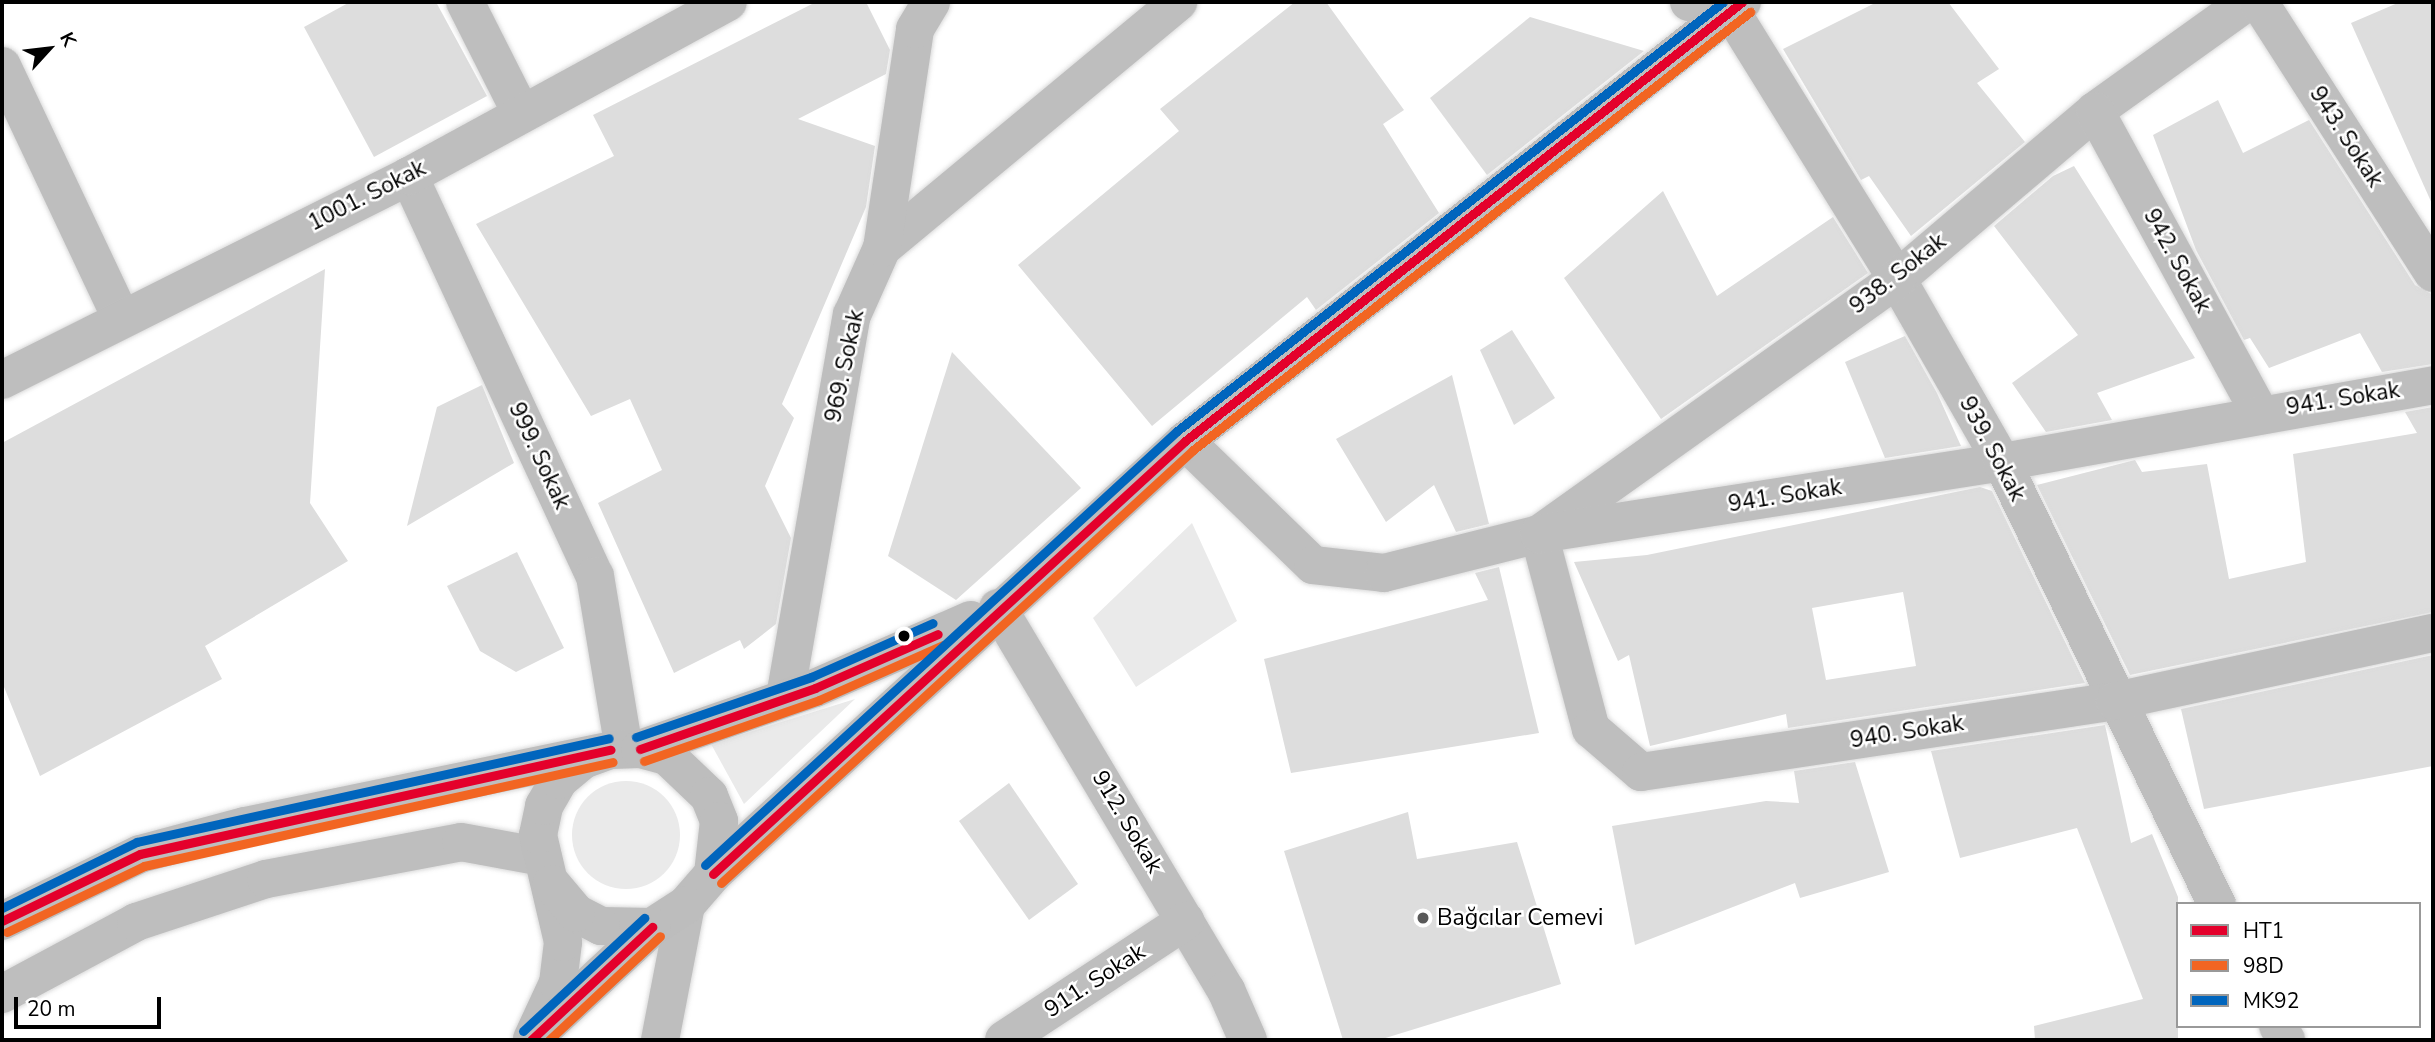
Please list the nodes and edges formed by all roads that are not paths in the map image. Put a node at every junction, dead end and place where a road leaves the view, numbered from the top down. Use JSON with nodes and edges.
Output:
{"nodes":[{"id":1,"x":465,"y":2,"type":"edge"},
{"id":2,"x":728,"y":2,"type":"edge"},
{"id":3,"x":1178,"y":2,"type":"edge"},
{"id":4,"x":1689,"y":2,"type":"edge"},
{"id":5,"x":2247,"y":2,"type":"edge"},
{"id":6,"x":2259,"y":2,"type":"edge"},
{"id":7,"x":1737,"y":7,"type":"edge"},
{"id":8,"x":916,"y":11,"type":"edge"},
{"id":9,"x":2,"y":66,"type":"edge"},
{"id":10,"x":2095,"y":111,"type":"junction"},
{"id":11,"x":521,"y":113,"type":"junction"},
{"id":12,"x":409,"y":176,"type":"junction"},
{"id":13,"x":882,"y":248,"type":"junction"},
{"id":14,"x":2433,"y":272,"type":"edge"},
{"id":15,"x":1897,"y":279,"type":"junction"},
{"id":16,"x":121,"y":318,"type":"junction"},
{"id":17,"x":2,"y":380,"type":"edge"},
{"id":18,"x":2433,"y":385,"type":"edge"},
{"id":19,"x":2259,"y":412,"type":"junction"},
{"id":20,"x":1185,"y":441,"type":"junction"},
{"id":21,"x":2002,"y":462,"type":"junction"},
{"id":22,"x":1539,"y":534,"type":"junction"},
{"id":23,"x":998,"y":608,"type":"junction"},
{"id":24,"x":2433,"y":633,"type":"edge"},
{"id":25,"x":785,"y":697,"type":"junction"},
{"id":26,"x":2115,"y":701,"type":"junction"},
{"id":27,"x":625,"y":749,"type":"junction"},
{"id":28,"x":548,"y":870,"type":"junction"},
{"id":29,"x":713,"y":874,"type":"junction"},
{"id":30,"x":2216,"y":902,"type":"edge"},
{"id":31,"x":686,"y":905,"type":"junction"},
{"id":32,"x":2,"y":921,"type":"edge"},
{"id":33,"x":1185,"y":921,"type":"junction"},
{"id":34,"x":652,"y":928,"type":"junction"},
{"id":35,"x":2,"y":994,"type":"edge"},
{"id":36,"x":532,"y":1040,"type":"edge"},
{"id":37,"x":660,"y":1040,"type":"edge"},
{"id":38,"x":1004,"y":1040,"type":"edge"},
{"id":39,"x":1248,"y":1040,"type":"edge"}],
"edges":[{"from":1,"to":11,"type":"street"},
{"from":2,"to":11,"type":"street","name":"1001. Sokak"},
{"from":3,"to":13,"type":"street"},
{"from":4,"to":7,"type":"street"},
{"from":5,"to":10,"type":"street","name":"938. Sokak"},
{"from":6,"to":14,"type":"street","name":"943. Sokak"},
{"from":7,"to":15,"type":"street","name":"939. Sokak"},
{"from":7,"to":20,"type":"main road"},
{"from":8,"to":13,"type":"street","name":"969. Sokak"},
{"from":9,"to":16,"type":"street"},
{"from":10,"to":15,"type":"street","name":"938. Sokak"},
{"from":10,"to":19,"type":"street","name":"942. Sokak"},
{"from":11,"to":12,"type":"street","name":"1001. Sokak"},
{"from":12,"to":16,"type":"street","name":"1001. Sokak"},
{"from":12,"to":27,"type":"street","name":"999. Sokak"},
{"from":13,"to":25,"type":"street","name":"969. Sokak"},
{"from":15,"to":21,"type":"street","name":"939. Sokak"},
{"from":15,"to":22,"type":"street","name":"938. Sokak"},
{"from":16,"to":17,"type":"street","name":"1001. Sokak"},
{"from":18,"to":19,"type":"street","name":"941. Sokak"},
{"from":19,"to":21,"type":"street","name":"941. Sokak"},
{"from":20,"to":22,"type":"street","name":"941. Sokak"},
{"from":20,"to":23,"type":"main road"},
{"from":21,"to":22,"type":"street","name":"941. Sokak"},
{"from":21,"to":26,"type":"street","name":"939. Sokak"},
{"from":22,"to":26,"type":"street","name":"940. Sokak"},
{"from":23,"to":25,"type":"main road"},
{"from":23,"to":29,"type":"main road"},
{"from":23,"to":33,"type":"street","name":"912. Sokak"},
{"from":24,"to":26,"type":"street","name":"940. Sokak"},
{"from":25,"to":27,"type":"main road"},
{"from":26,"to":30,"type":"street","name":"939. Sokak"},
{"from":27,"to":28,"type":"main road"},
{"from":27,"to":29,"type":"main road"},
{"from":27,"to":32,"type":"street"},
{"from":28,"to":34,"type":"main road"},
{"from":28,"to":35,"type":"street"},
{"from":28,"to":36,"type":"main road"},
{"from":29,"to":31,"type":"main road"},
{"from":31,"to":34,"type":"main road"},
{"from":31,"to":37,"type":"street"},
{"from":33,"to":38,"type":"street","name":"911. Sokak"},
{"from":33,"to":39,"type":"street","name":"912. Sokak"},
{"from":34,"to":36,"type":"main road"}]}
